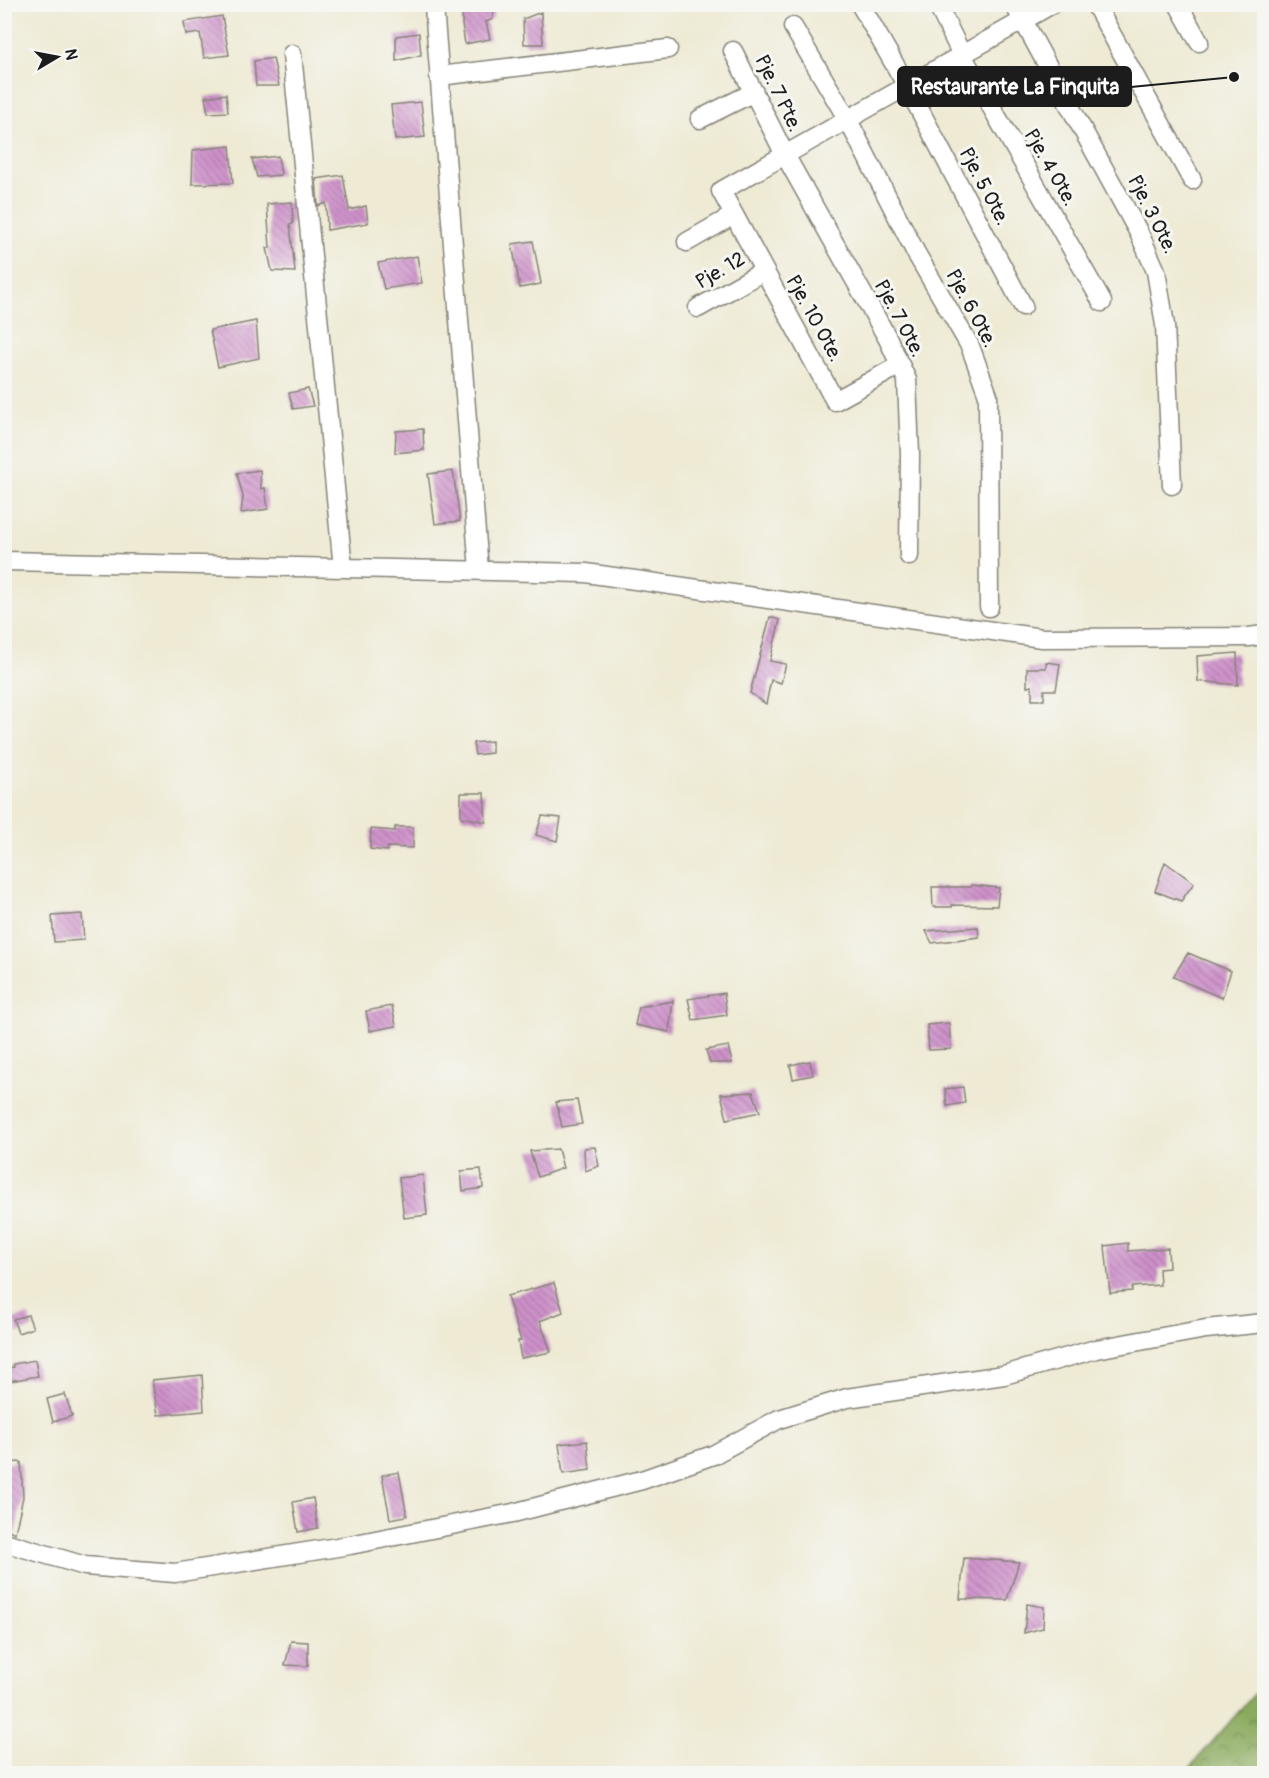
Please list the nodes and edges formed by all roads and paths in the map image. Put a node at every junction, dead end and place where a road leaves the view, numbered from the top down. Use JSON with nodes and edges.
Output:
{"nodes":[{"id":1,"x":860,"y":4,"type":"edge"},
{"id":2,"x":937,"y":4,"type":"edge"},
{"id":3,"x":1014,"y":4,"type":"edge"},
{"id":4,"x":1052,"y":4,"type":"edge"},
{"id":5,"x":1095,"y":4,"type":"edge"},
{"id":6,"x":1178,"y":4,"type":"edge"},
{"id":7,"x":434,"y":8,"type":"dead end"},
{"id":8,"x":1023,"y":21,"type":"junction"},
{"id":9,"x":793,"y":27,"type":"dead end"},
{"id":10,"x":1199,"y":42,"type":"dead end"},
{"id":11,"x":669,"y":49,"type":"dead end"},
{"id":12,"x":733,"y":51,"type":"dead end"},
{"id":13,"x":292,"y":54,"type":"dead end"},
{"id":14,"x":962,"y":55,"type":"junction"},
{"id":15,"x":439,"y":76,"type":"junction"},
{"id":16,"x":907,"y":86,"type":"junction"},
{"id":17,"x":753,"y":92,"type":"junction"},
{"id":18,"x":700,"y":119,"type":"dead end"},
{"id":19,"x":848,"y":120,"type":"junction"},
{"id":20,"x":785,"y":155,"type":"junction"},
{"id":21,"x":1192,"y":180,"type":"dead end"},
{"id":22,"x":734,"y":216,"type":"junction"},
{"id":23,"x":687,"y":242,"type":"dead end"},
{"id":24,"x":764,"y":271,"type":"junction"},
{"id":25,"x":1102,"y":302,"type":"dead end"},
{"id":26,"x":1023,"y":306,"type":"dead end"},
{"id":27,"x":698,"y":308,"type":"dead end"},
{"id":28,"x":900,"y":365,"type":"junction"},
{"id":29,"x":1172,"y":485,"type":"dead end"},
{"id":30,"x":909,"y":556,"type":"dead end"},
{"id":31,"x":4,"y":561,"type":"edge"},
{"id":32,"x":343,"y":568,"type":"junction"},
{"id":33,"x":479,"y":570,"type":"junction"},
{"id":34,"x":989,"y":607,"type":"dead end"},
{"id":35,"x":1264,"y":635,"type":"edge"},
{"id":36,"x":1264,"y":1323,"type":"edge"},
{"id":37,"x":4,"y":1542,"type":"edge"}],
"edges":[{"from":1,"to":16,"type":"street","name":"Pje. 5 Ote."},
{"from":2,"to":14,"type":"street","name":"Pje. 4 Ote."},
{"from":3,"to":8,"type":"street","name":"Pje. 3 Ote."},
{"from":4,"to":8,"type":"street"},
{"from":5,"to":21,"type":"street"},
{"from":6,"to":10,"type":"street"},
{"from":7,"to":15,"type":"street"},
{"from":8,"to":14,"type":"street"},
{"from":8,"to":29,"type":"street","name":"Pje. 3 Ote."},
{"from":9,"to":19,"type":"street","name":"Pje. 6 Ote."},
{"from":11,"to":15,"type":"street"},
{"from":12,"to":17,"type":"street","name":"Pje. 7 Pte."},
{"from":13,"to":32,"type":"street"},
{"from":14,"to":16,"type":"street"},
{"from":14,"to":25,"type":"street","name":"Pje. 4 Ote."},
{"from":15,"to":33,"type":"street"},
{"from":16,"to":19,"type":"street"},
{"from":16,"to":26,"type":"street","name":"Pje. 5 Ote."},
{"from":17,"to":18,"type":"street"},
{"from":17,"to":20,"type":"street","name":"Pje. 7 Pte."},
{"from":19,"to":20,"type":"street"},
{"from":19,"to":34,"type":"street","name":"Pje. 6 Ote."},
{"from":20,"to":22,"type":"street","name":"Pje. 10 Ote."},
{"from":20,"to":28,"type":"street","name":"Pje. 7 Ote."},
{"from":22,"to":23,"type":"street"},
{"from":22,"to":24,"type":"street","name":"Pje. 10 Ote."},
{"from":24,"to":27,"type":"street","name":"Pje. 12"},
{"from":24,"to":28,"type":"street","name":"Pje. 10 Ote."},
{"from":28,"to":30,"type":"street","name":"Pje. 7 Ote."},
{"from":31,"to":32,"type":"street"},
{"from":32,"to":33,"type":"street"},
{"from":33,"to":35,"type":"street"},
{"from":36,"to":37,"type":"street"}]}
